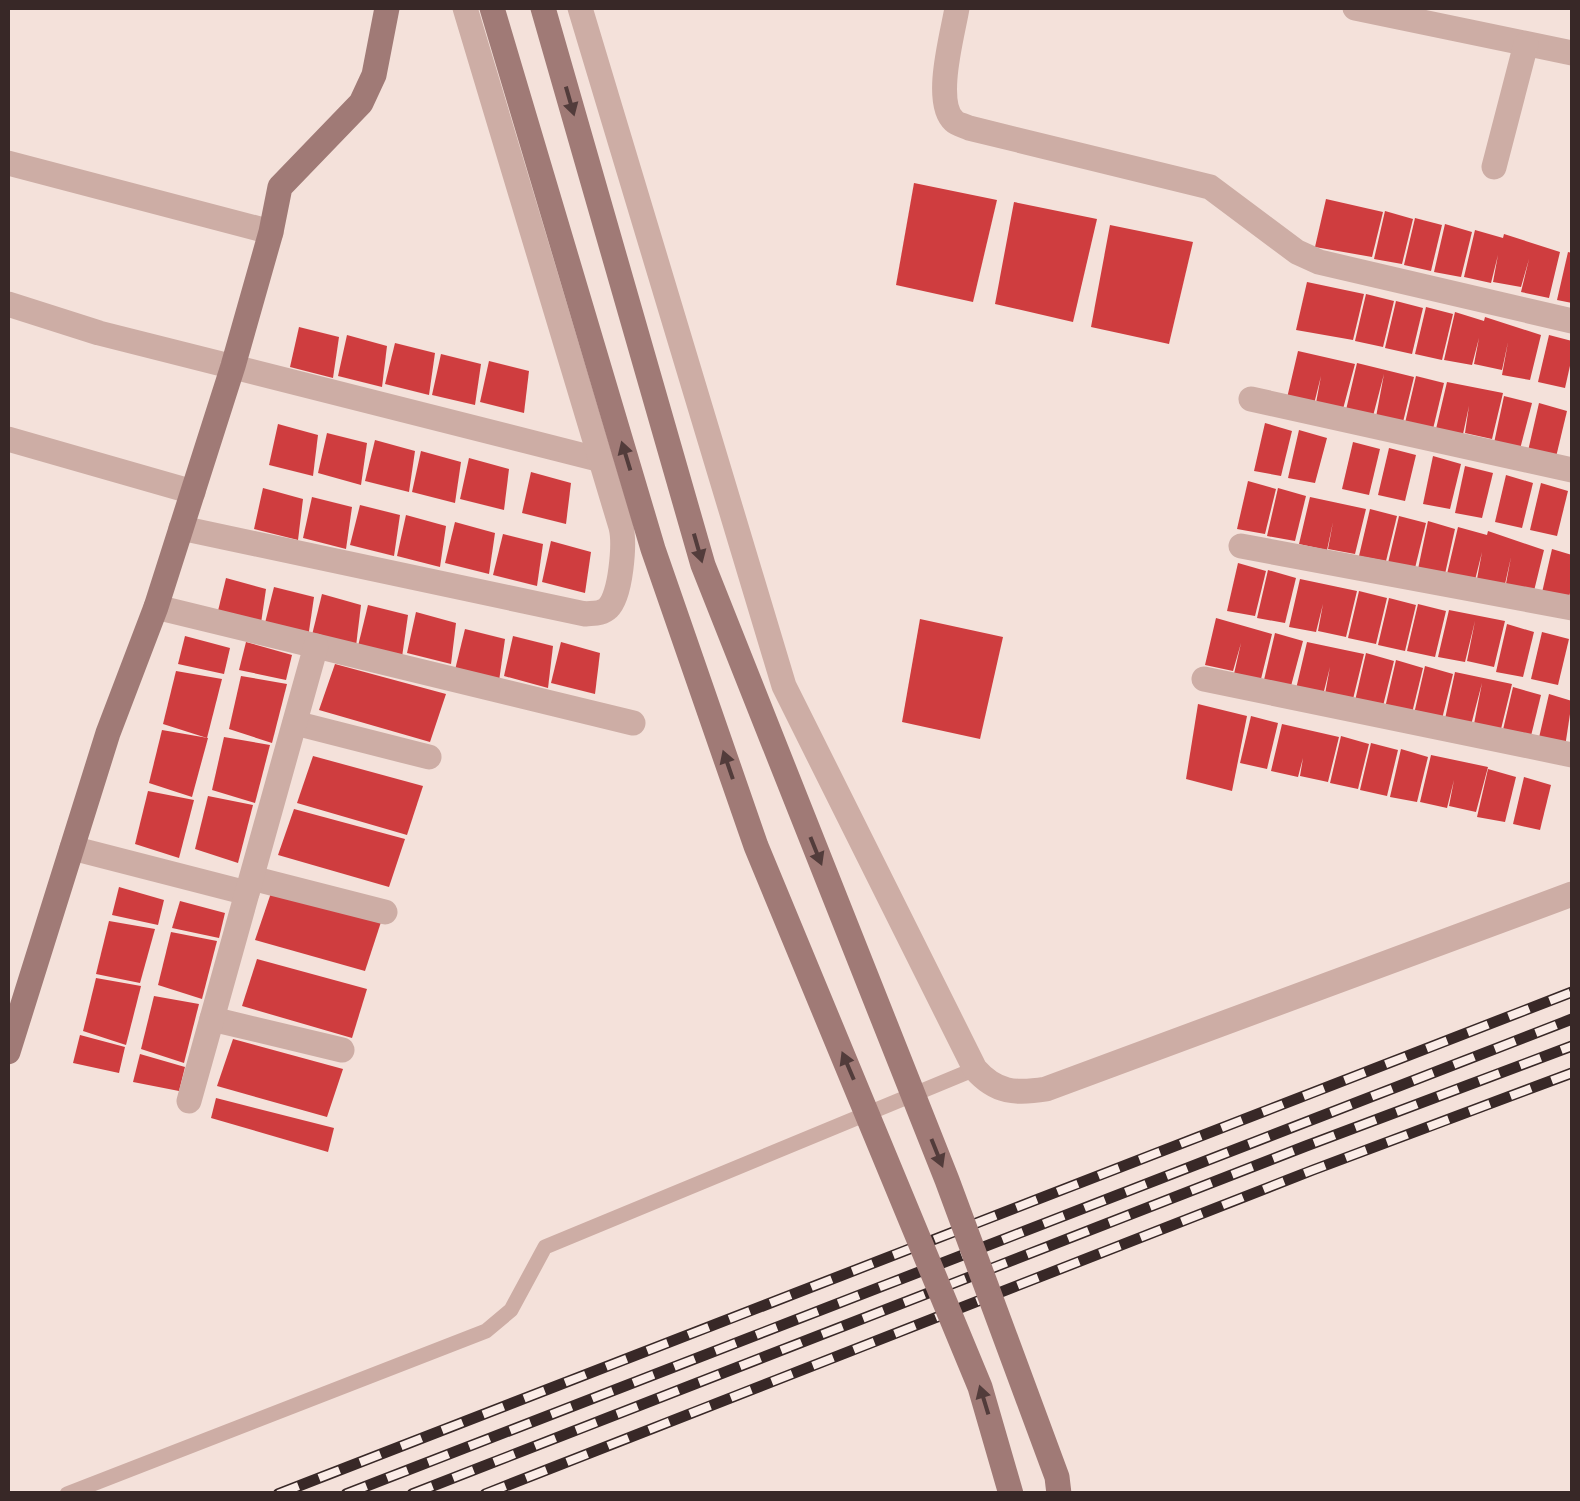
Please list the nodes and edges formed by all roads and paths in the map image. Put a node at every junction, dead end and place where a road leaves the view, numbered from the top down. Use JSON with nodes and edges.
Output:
{"nodes":[{"id":1,"x":388,"y":8,"type":"edge"},
{"id":2,"x":466,"y":8,"type":"edge"},
{"id":3,"x":492,"y":8,"type":"edge"},
{"id":4,"x":543,"y":8,"type":"edge"},
{"id":5,"x":580,"y":8,"type":"edge"},
{"id":6,"x":957,"y":8,"type":"edge"},
{"id":7,"x":1354,"y":8,"type":"edge"},
{"id":8,"x":1403,"y":12,"type":"edge"},
{"id":9,"x":1526,"y":44,"type":"junction"},
{"id":10,"x":1572,"y":53,"type":"edge"},
{"id":11,"x":8,"y":163,"type":"edge"},
{"id":12,"x":1494,"y":168,"type":"dead end"},
{"id":13,"x":271,"y":232,"type":"junction"},
{"id":14,"x":8,"y":304,"type":"edge"},
{"id":15,"x":1572,"y":321,"type":"edge"},
{"id":16,"x":233,"y":366,"type":"junction"},
{"id":17,"x":1251,"y":399,"type":"dead end"},
{"id":18,"x":8,"y":440,"type":"edge"},
{"id":19,"x":601,"y":460,"type":"junction"},
{"id":20,"x":1572,"y":470,"type":"edge"},
{"id":21,"x":193,"y":492,"type":"junction"},
{"id":22,"x":181,"y":528,"type":"junction"},
{"id":23,"x":1241,"y":546,"type":"dead end"},
{"id":24,"x":156,"y":607,"type":"junction"},
{"id":25,"x":1572,"y":608,"type":"edge"},
{"id":26,"x":316,"y":646,"type":"junction"},
{"id":27,"x":1204,"y":679,"type":"dead end"},
{"id":28,"x":633,"y":723,"type":"dead end"},
{"id":29,"x":295,"y":724,"type":"junction"},
{"id":30,"x":1572,"y":755,"type":"edge"},
{"id":31,"x":429,"y":757,"type":"dead end"},
{"id":32,"x":72,"y":848,"type":"junction"},
{"id":33,"x":250,"y":885,"type":"junction"},
{"id":34,"x":1572,"y":894,"type":"edge"},
{"id":35,"x":385,"y":912,"type":"dead end"},
{"id":36,"x":212,"y":1019,"type":"junction"},
{"id":37,"x":342,"y":1050,"type":"dead end"},
{"id":38,"x":8,"y":1052,"type":"edge"},
{"id":39,"x":975,"y":1069,"type":"junction"},
{"id":40,"x":189,"y":1101,"type":"dead end"},
{"id":41,"x":67,"y":1494,"type":"edge"},
{"id":42,"x":1011,"y":1494,"type":"edge"},
{"id":43,"x":1060,"y":1494,"type":"edge"}],
"edges":[{"from":1,"to":13,"type":"street"},
{"from":2,"to":19,"type":"street"},
{"from":42,"to":3,"type":"street","one_way":true,"bridge":true},
{"from":4,"to":43,"type":"street","one_way":true,"bridge":true},
{"from":5,"to":39,"type":"street"},
{"from":6,"to":15,"type":"street"},
{"from":7,"to":8,"type":"street"},
{"from":8,"to":9,"type":"street"},
{"from":9,"to":10,"type":"street"},
{"from":9,"to":12,"type":"street"},
{"from":11,"to":13,"type":"street"},
{"from":13,"to":16,"type":"street"},
{"from":14,"to":16,"type":"street"},
{"from":16,"to":19,"type":"street"},
{"from":16,"to":21,"type":"street"},
{"from":17,"to":20,"type":"street"},
{"from":18,"to":21,"type":"street"},
{"from":19,"to":22,"type":"street"},
{"from":21,"to":22,"type":"street"},
{"from":22,"to":24,"type":"street"},
{"from":23,"to":25,"type":"street"},
{"from":24,"to":26,"type":"street"},
{"from":24,"to":32,"type":"street"},
{"from":26,"to":28,"type":"street"},
{"from":26,"to":29,"type":"street"},
{"from":27,"to":30,"type":"street"},
{"from":29,"to":31,"type":"street"},
{"from":29,"to":33,"type":"street"},
{"from":32,"to":33,"type":"street"},
{"from":32,"to":38,"type":"street"},
{"from":33,"to":35,"type":"street"},
{"from":33,"to":36,"type":"street"},
{"from":34,"to":39,"type":"street"},
{"from":36,"to":37,"type":"street"},
{"from":36,"to":40,"type":"street"},
{"from":39,"to":41,"type":"lane"}]}
